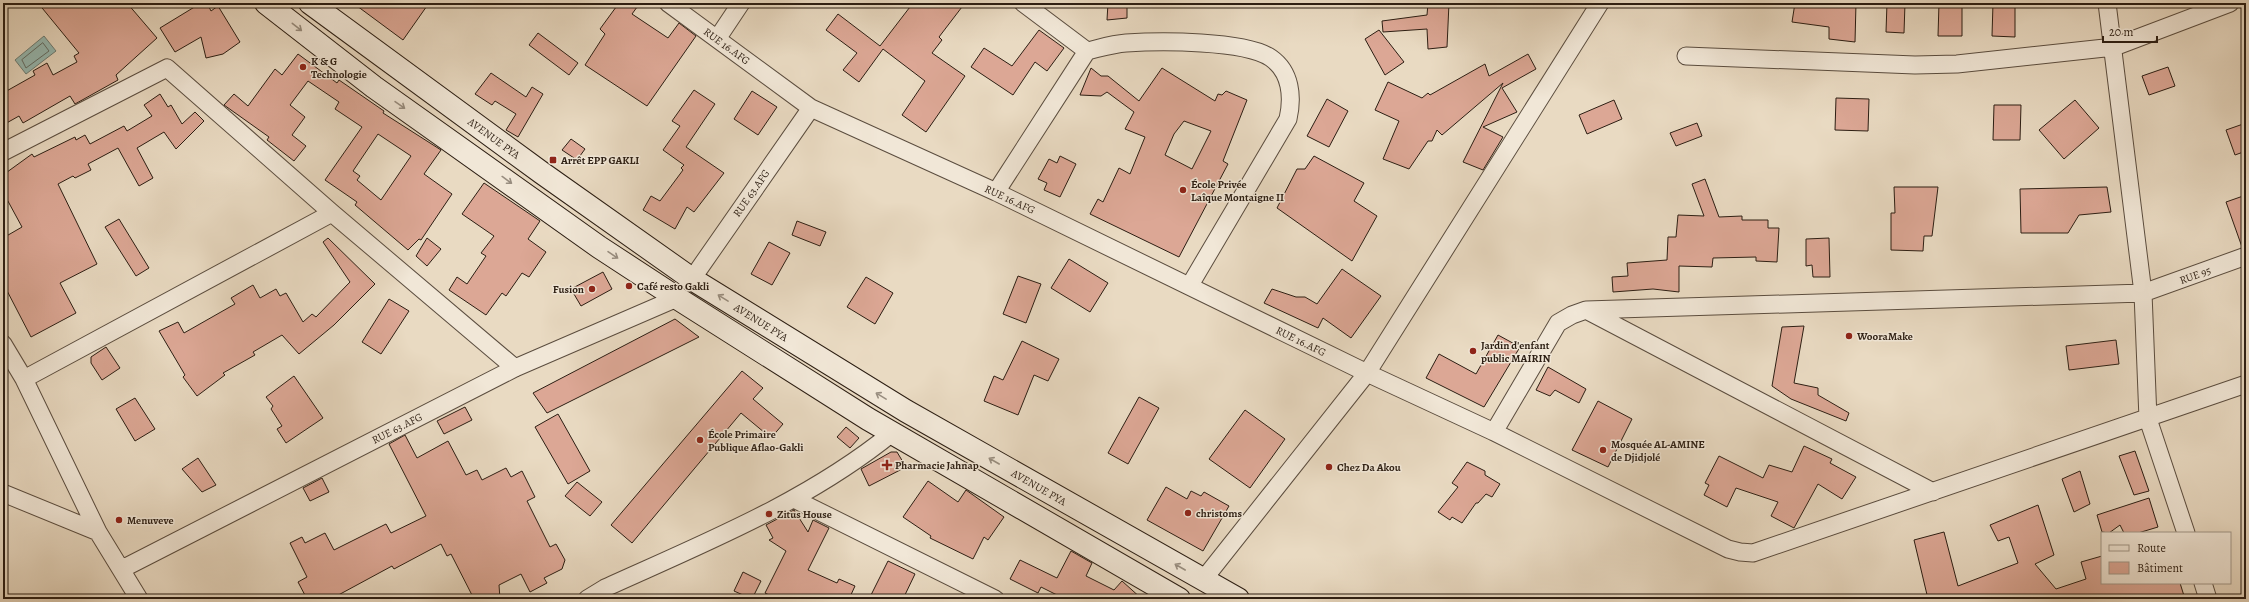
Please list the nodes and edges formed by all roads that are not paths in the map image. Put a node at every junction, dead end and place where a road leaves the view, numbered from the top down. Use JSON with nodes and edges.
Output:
{"nodes":[{"id":1,"x":266,"y":3,"type":"edge"},
{"id":2,"x":310,"y":3,"type":"edge"},
{"id":3,"x":668,"y":3,"type":"edge"},
{"id":4,"x":741,"y":3,"type":"edge"},
{"id":5,"x":1023,"y":3,"type":"edge"},
{"id":6,"x":1600,"y":3,"type":"edge"},
{"id":7,"x":2107,"y":3,"type":"edge"},
{"id":8,"x":2230,"y":3,"type":"edge"},
{"id":9,"x":717,"y":39,"type":"junction"},
{"id":10,"x":2114,"y":47,"type":"junction"},
{"id":11,"x":1087,"y":50,"type":"junction"},
{"id":12,"x":1686,"y":56,"type":"dead end"},
{"id":13,"x":810,"y":108,"type":"junction"},
{"id":14,"x":3,"y":152,"type":"edge"},
{"id":15,"x":996,"y":192,"type":"junction"},
{"id":16,"x":332,"y":213,"type":"junction"},
{"id":17,"x":2246,"y":256,"type":"edge"},
{"id":18,"x":692,"y":279,"type":"junction"},
{"id":19,"x":1190,"y":285,"type":"junction"},
{"id":20,"x":2143,"y":293,"type":"junction"},
{"id":21,"x":677,"y":298,"type":"junction"},
{"id":22,"x":1586,"y":310,"type":"junction"},
{"id":23,"x":3,"y":344,"type":"edge"},
{"id":24,"x":515,"y":368,"type":"junction"},
{"id":25,"x":1367,"y":373,"type":"junction"},
{"id":26,"x":24,"y":379,"type":"junction"},
{"id":27,"x":2246,"y":384,"type":"edge"},
{"id":28,"x":906,"y":411,"type":"junction"},
{"id":29,"x":2148,"y":419,"type":"junction"},
{"id":30,"x":1494,"y":432,"type":"junction"},
{"id":31,"x":892,"y":433,"type":"junction"},
{"id":32,"x":1932,"y":492,"type":"junction"},
{"id":33,"x":3,"y":493,"type":"edge"},
{"id":34,"x":794,"y":499,"type":"junction"},
{"id":35,"x":98,"y":532,"type":"junction"},
{"id":36,"x":2186,"y":532,"type":"edge"},
{"id":37,"x":122,"y":569,"type":"junction"},
{"id":38,"x":1203,"y":580,"type":"junction"},
{"id":39,"x":2203,"y":584,"type":"edge"},
{"id":40,"x":608,"y":594,"type":"edge"},
{"id":41,"x":139,"y":599,"type":"edge"},
{"id":42,"x":587,"y":599,"type":"edge"},
{"id":43,"x":995,"y":599,"type":"edge"},
{"id":44,"x":1179,"y":599,"type":"edge"},
{"id":45,"x":1238,"y":599,"type":"edge"},
{"id":46,"x":2208,"y":599,"type":"edge"}],
"edges":[{"from":1,"to":21,"type":"main road","one_way":true},
{"from":2,"to":18,"type":"main road","name":"AVENUE PYA"},
{"from":3,"to":9,"type":"street","name":"RUE 16.AFG"},
{"from":4,"to":9,"type":"street"},
{"from":5,"to":11,"type":"street"},
{"from":6,"to":25,"type":"street"},
{"from":7,"to":10,"type":"street"},
{"from":8,"to":10,"type":"street"},
{"from":9,"to":13,"type":"street","name":"RUE 16.AFG"},
{"from":10,"to":12,"type":"street"},
{"from":10,"to":20,"type":"street"},
{"from":11,"to":15,"type":"street"},
{"from":11,"to":19,"type":"street"},
{"from":13,"to":15,"type":"street","name":"RUE 16.AFG"},
{"from":13,"to":18,"type":"street","name":"RUE 63.AFG"},
{"from":14,"to":16,"type":"street"},
{"from":15,"to":19,"type":"street","name":"RUE 16.AFG"},
{"from":16,"to":24,"type":"street"},
{"from":16,"to":26,"type":"street"},
{"from":17,"to":20,"type":"street","name":"RUE 95"},
{"from":18,"to":21,"type":"main road"},
{"from":28,"to":18,"type":"main road","name":"AVENUE PYA","one_way":true},
{"from":19,"to":25,"type":"street","name":"RUE 16.AFG"},
{"from":20,"to":22,"type":"street","name":"RUE 95"},
{"from":20,"to":29,"type":"street"},
{"from":21,"to":24,"type":"street","name":"RUE 63.AFG"},
{"from":21,"to":31,"type":"main road"},
{"from":22,"to":30,"type":"street"},
{"from":22,"to":32,"type":"street"},
{"from":23,"to":26,"type":"street"},
{"from":24,"to":37,"type":"street","name":"RUE 63.AFG"},
{"from":25,"to":30,"type":"street","name":"RUE 16.AFG"},
{"from":25,"to":38,"type":"street"},
{"from":26,"to":35,"type":"street"},
{"from":27,"to":29,"type":"street","name":"RUE 16.AFG"},
{"from":28,"to":31,"type":"main road"},
{"from":38,"to":28,"type":"main road","name":"AVENUE PYA","one_way":true},
{"from":29,"to":32,"type":"street","name":"RUE 16.AFG"},
{"from":29,"to":36,"type":"street"},
{"from":30,"to":32,"type":"street","name":"RUE 16.AFG"},
{"from":31,"to":34,"type":"street"},
{"from":31,"to":44,"type":"main road"},
{"from":33,"to":35,"type":"street"},
{"from":34,"to":40,"type":"street"},
{"from":34,"to":43,"type":"street"},
{"from":35,"to":37,"type":"street"},
{"from":37,"to":41,"type":"street"},
{"from":38,"to":45,"type":"main road","name":"AVENUE PYA"},
{"from":39,"to":46,"type":"street"},
{"from":40,"to":42,"type":"street"}]}
